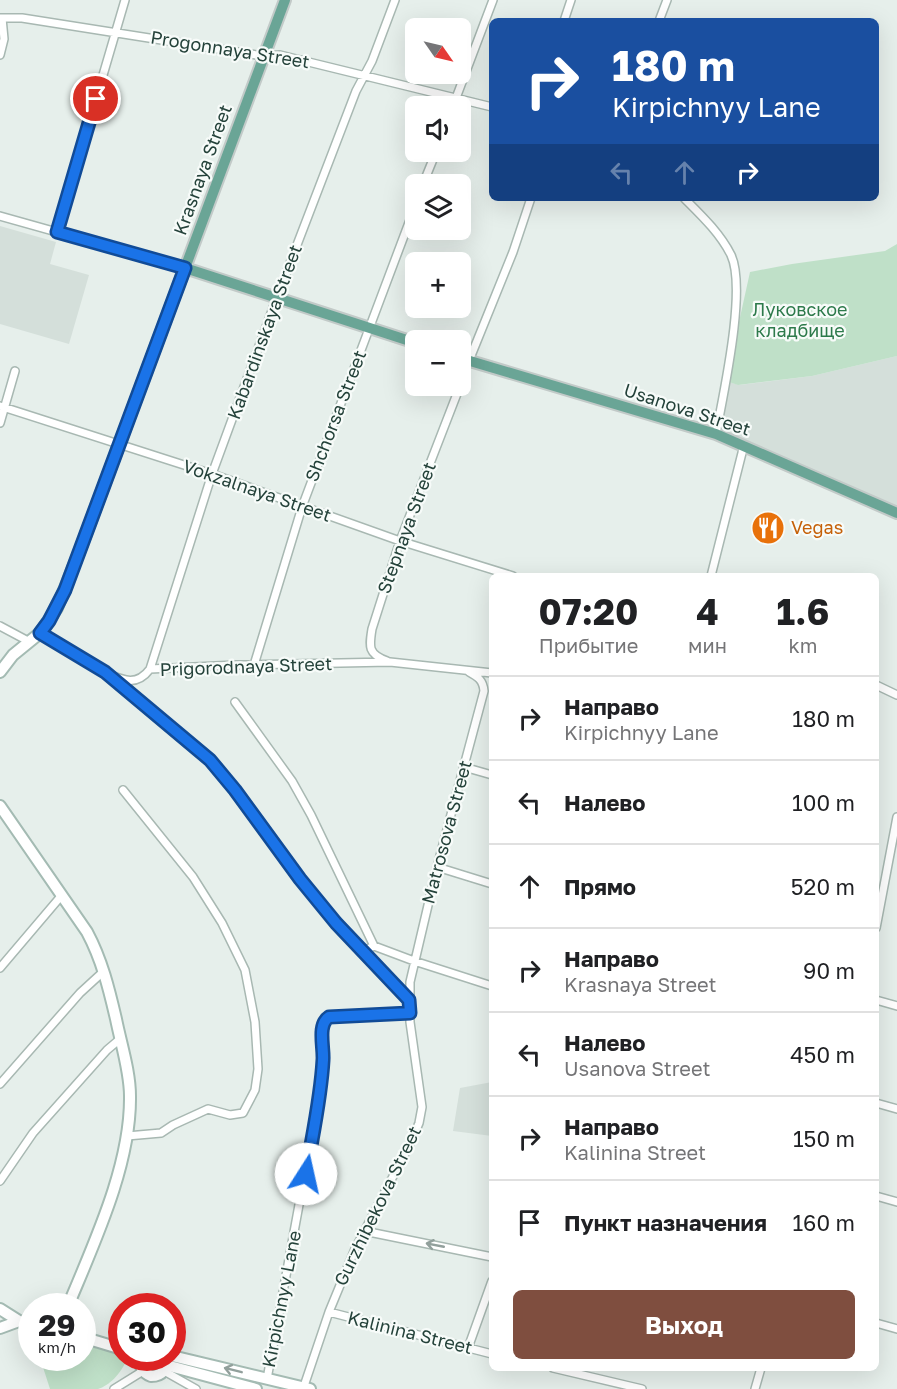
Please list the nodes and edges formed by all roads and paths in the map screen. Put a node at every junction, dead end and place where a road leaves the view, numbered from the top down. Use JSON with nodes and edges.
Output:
{"nodes":[{"id":1,"x":125,"y":0,"type":"edge"},
{"id":2,"x":285,"y":0,"type":"edge"},
{"id":3,"x":395,"y":0,"type":"edge"},
{"id":4,"x":493,"y":0,"type":"edge"},
{"id":5,"x":571,"y":0,"type":"edge"},
{"id":6,"x":667,"y":0,"type":"edge"},
{"id":7,"x":1,"y":18,"type":"edge"},
{"id":8,"x":565,"y":18,"type":"edge"},
{"id":9,"x":660,"y":18,"type":"edge"},
{"id":10,"x":116,"y":33,"type":"junction"},
{"id":11,"x":0,"y":55,"type":"edge"},
{"id":12,"x":263,"y":56,"type":"junction"},
{"id":13,"x":364,"y":75,"type":"junction"},
{"id":14,"x":448,"y":96,"type":"edge"},
{"id":15,"x":457,"y":96,"type":"edge"},
{"id":16,"x":471,"y":102,"type":"edge"},
{"id":17,"x":489,"y":106,"type":"edge"},
{"id":18,"x":530,"y":201,"type":"edge"},
{"id":19,"x":687,"y":201,"type":"edge"},
{"id":20,"x":0,"y":216,"type":"edge"},
{"id":21,"x":57,"y":232,"type":"junction"},
{"id":22,"x":405,"y":234,"type":"edge"},
{"id":23,"x":185,"y":268,"type":"junction"},
{"id":24,"x":277,"y":297,"type":"junction"},
{"id":25,"x":370,"y":328,"type":"junction"},
{"id":26,"x":405,"y":339,"type":"edge"},
{"id":27,"x":471,"y":346,"type":"edge"},
{"id":28,"x":471,"y":361,"type":"edge"},
{"id":29,"x":15,"y":371,"type":"dead end"},
{"id":30,"x":455,"y":396,"type":"edge"},
{"id":31,"x":2,"y":407,"type":"edge"},
{"id":32,"x":0,"y":423,"type":"edge"},
{"id":33,"x":716,"y":434,"type":"junction"},
{"id":34,"x":120,"y":444,"type":"junction"},
{"id":35,"x":744,"y":446,"type":"junction"},
{"id":36,"x":212,"y":474,"type":"junction"},
{"id":37,"x":302,"y":507,"type":"junction"},
{"id":38,"x":897,"y":513,"type":"edge"},
{"id":39,"x":400,"y":541,"type":"junction"},
{"id":40,"x":503,"y":573,"type":"edge"},
{"id":41,"x":712,"y":573,"type":"edge"},
{"id":42,"x":0,"y":626,"type":"edge"},
{"id":43,"x":40,"y":633,"type":"junction"},
{"id":44,"x":28,"y":641,"type":"junction"},
{"id":45,"x":390,"y":662,"type":"junction"},
{"id":46,"x":254,"y":665,"type":"junction"},
{"id":47,"x":150,"y":669,"type":"junction"},
{"id":48,"x":0,"y":672,"type":"edge"},
{"id":49,"x":105,"y":672,"type":"junction"},
{"id":50,"x":469,"y":672,"type":"junction"},
{"id":51,"x":489,"y":673,"type":"edge"},
{"id":52,"x":879,"y":687,"type":"edge"},
{"id":53,"x":897,"y":695,"type":"edge"},
{"id":54,"x":235,"y":702,"type":"dead end"},
{"id":55,"x":464,"y":767,"type":"junction"},
{"id":56,"x":489,"y":774,"type":"edge"},
{"id":57,"x":123,"y":790,"type":"dead end"},
{"id":58,"x":0,"y":806,"type":"edge"},
{"id":59,"x":897,"y":817,"type":"edge"},
{"id":60,"x":437,"y":867,"type":"junction"},
{"id":61,"x":489,"y":883,"type":"edge"},
{"id":62,"x":62,"y":896,"type":"junction"},
{"id":63,"x":879,"y":912,"type":"edge"},
{"id":64,"x":375,"y":946,"type":"junction"},
{"id":65,"x":362,"y":952,"type":"junction"},
{"id":66,"x":414,"y":961,"type":"junction"},
{"id":67,"x":0,"y":968,"type":"edge"},
{"id":68,"x":104,"y":971,"type":"junction"},
{"id":69,"x":489,"y":985,"type":"edge"},
{"id":70,"x":409,"y":1000,"type":"junction"},
{"id":71,"x":879,"y":1000,"type":"edge"},
{"id":72,"x":897,"y":1006,"type":"edge"},
{"id":73,"x":410,"y":1013,"type":"junction"},
{"id":74,"x":120,"y":1039,"type":"junction"},
{"id":75,"x":0,"y":1084,"type":"edge"},
{"id":76,"x":879,"y":1104,"type":"edge"},
{"id":77,"x":897,"y":1109,"type":"edge"},
{"id":78,"x":127,"y":1136,"type":"junction"},
{"id":79,"x":0,"y":1181,"type":"edge"},
{"id":80,"x":879,"y":1197,"type":"edge"},
{"id":81,"x":897,"y":1202,"type":"edge"},
{"id":82,"x":364,"y":1231,"type":"junction"},
{"id":83,"x":489,"y":1256,"type":"edge"},
{"id":84,"x":489,"y":1289,"type":"edge"},
{"id":85,"x":73,"y":1293,"type":"edge"},
{"id":86,"x":0,"y":1309,"type":"edge"},
{"id":87,"x":328,"y":1312,"type":"junction"},
{"id":88,"x":18,"y":1320,"type":"edge"},
{"id":89,"x":18,"y":1321,"type":"edge"},
{"id":90,"x":879,"y":1324,"type":"edge"},
{"id":91,"x":0,"y":1328,"type":"edge"},
{"id":92,"x":897,"y":1329,"type":"edge"},
{"id":93,"x":468,"y":1348,"type":"junction"},
{"id":94,"x":489,"y":1353,"type":"edge"},
{"id":95,"x":186,"y":1365,"type":"edge"},
{"id":96,"x":186,"y":1368,"type":"edge"},
{"id":97,"x":143,"y":1371,"type":"joint"},
{"id":98,"x":162,"y":1371,"type":"edge"},
{"id":99,"x":173,"y":1371,"type":"edge"},
{"id":100,"x":566,"y":1371,"type":"edge"},
{"id":101,"x":760,"y":1371,"type":"edge"},
{"id":102,"x":267,"y":1379,"type":"junction"},
{"id":103,"x":184,"y":1386,"type":"edge"},
{"id":104,"x":305,"y":1388,"type":"edge"},
{"id":105,"x":114,"y":1389,"type":"edge"},
{"id":106,"x":196,"y":1389,"type":"edge"},
{"id":107,"x":256,"y":1389,"type":"edge"},
{"id":108,"x":642,"y":1389,"type":"edge"},
{"id":109,"x":755,"y":1389,"type":"edge"}],
"edges":[{"from":1,"to":10,"type":"street"},
{"from":2,"to":12,"type":"main road","name":"Krasnaya Street"},
{"from":3,"to":13,"type":"street","name":"Kabardinskaya Street"},
{"from":4,"to":15,"type":"street"},
{"from":5,"to":8,"type":"street"},
{"from":6,"to":9,"type":"street"},
{"from":7,"to":10,"type":"street","name":"Progonnaya Street"},
{"from":7,"to":11,"type":"street"},
{"from":10,"to":12,"type":"street","name":"Progonnaya Street"},
{"from":10,"to":21,"type":"street"},
{"from":12,"to":13,"type":"street","name":"Progonnaya Street"},
{"from":12,"to":23,"type":"main road","name":"Krasnaya Street"},
{"from":13,"to":14,"type":"street","name":"Progonnaya Street"},
{"from":13,"to":24,"type":"street","name":"Kabardinskaya Street"},
{"from":16,"to":17,"type":"street","name":"Progonnaya Street"},
{"from":18,"to":27,"type":"street","name":"Stepnaya Street"},
{"from":19,"to":33,"type":"street"},
{"from":20,"to":21,"type":"street"},
{"from":21,"to":23,"type":"street"},
{"from":22,"to":25,"type":"street","name":"Shchorsa Street"},
{"from":23,"to":24,"type":"main road"},
{"from":23,"to":34,"type":"street","name":"Krasnaya Street"},
{"from":24,"to":25,"type":"main road"},
{"from":24,"to":36,"type":"street","name":"Kabardinskaya Street"},
{"from":25,"to":26,"type":"main road"},
{"from":25,"to":37,"type":"street","name":"Shchorsa Street"},
{"from":28,"to":33,"type":"main road","name":"Usanova Street"},
{"from":29,"to":31,"type":"street"},
{"from":30,"to":39,"type":"street","name":"Stepnaya Street"},
{"from":31,"to":32,"type":"street"},
{"from":31,"to":34,"type":"street","name":"Vokzalnaya Street"},
{"from":33,"to":35,"type":"main road","name":"Usanova Street"},
{"from":34,"to":36,"type":"street","name":"Vokzalnaya Street"},
{"from":34,"to":43,"type":"street","name":"Krasnaya Street"},
{"from":35,"to":38,"type":"main road","name":"Usanova Street"},
{"from":35,"to":41,"type":"street"},
{"from":36,"to":37,"type":"street","name":"Vokzalnaya Street"},
{"from":36,"to":47,"type":"street","name":"Kabardinskaya Street"},
{"from":37,"to":39,"type":"street","name":"Vokzalnaya Street"},
{"from":37,"to":46,"type":"street","name":"Shchorsa Street"},
{"from":39,"to":40,"type":"street","name":"Vokzalnaya Street"},
{"from":39,"to":45,"type":"street","name":"Stepnaya Street"},
{"from":42,"to":44,"type":"street"},
{"from":43,"to":44,"type":"street","name":"Krasnaya Street"},
{"from":43,"to":49,"type":"street","name":"Prigorodnaya Street"},
{"from":44,"to":48,"type":"street","name":"Krasnaya Street"},
{"from":45,"to":46,"type":"street","name":"Prigorodnaya Street"},
{"from":45,"to":50,"type":"street","name":"Prigorodnaya Street"},
{"from":46,"to":47,"type":"street","name":"Prigorodnaya Street"},
{"from":47,"to":49,"type":"street","name":"Prigorodnaya Street"},
{"from":49,"to":65,"type":"street"},
{"from":50,"to":51,"type":"street","name":"Prigorodnaya Street"},
{"from":50,"to":55,"type":"street","name":"Matrosova Street"},
{"from":52,"to":53,"type":"street"},
{"from":54,"to":64,"type":"street"},
{"from":55,"to":56,"type":"street"},
{"from":55,"to":60,"type":"street","name":"Matrosova Street"},
{"from":57,"to":78,"type":"street"},
{"from":58,"to":62,"type":"street"},
{"from":59,"to":63,"type":"street"},
{"from":60,"to":61,"type":"street"},
{"from":60,"to":66,"type":"street","name":"Matrosova Street"},
{"from":62,"to":67,"type":"street"},
{"from":62,"to":68,"type":"street"},
{"from":64,"to":65,"type":"street"},
{"from":64,"to":66,"type":"street"},
{"from":65,"to":70,"type":"street"},
{"from":66,"to":69,"type":"street"},
{"from":66,"to":70,"type":"street","name":"Matrosova Street"},
{"from":68,"to":74,"type":"street"},
{"from":68,"to":75,"type":"street"},
{"from":70,"to":73,"type":"street","name":"Gurzhibekova Street"},
{"from":71,"to":72,"type":"street"},
{"from":73,"to":82,"type":"street","name":"Gurzhibekova Street"},
{"from":73,"to":102,"type":"street","name":"Kirpichnyy Lane"},
{"from":74,"to":78,"type":"street"},
{"from":74,"to":79,"type":"street"},
{"from":76,"to":77,"type":"street"},
{"from":78,"to":85,"type":"street"},
{"from":80,"to":81,"type":"street"},
{"from":83,"to":82,"type":"street","one_way":true},
{"from":82,"to":87,"type":"street","name":"Gurzhibekova Street"},
{"from":84,"to":93,"type":"street"},
{"from":86,"to":88,"type":"street"},
{"from":87,"to":93,"type":"street","name":"Kalinina Street"},
{"from":87,"to":104,"type":"street","name":"Gurzhibekova Street"},
{"from":89,"to":91,"type":"street"},
{"from":90,"to":92,"type":"street"},
{"from":93,"to":94,"type":"street","name":"Kalinina Street"},
{"from":102,"to":95,"type":"street","one_way":true},
{"from":96,"to":107,"type":"street"},
{"from":97,"to":98,"type":"street"},
{"from":97,"to":105,"type":"street"},
{"from":99,"to":103,"type":"street"},
{"from":100,"to":108,"type":"street"},
{"from":101,"to":109,"type":"street"},
{"from":102,"to":104,"type":"street"},
{"from":103,"to":106,"type":"street"}]}
